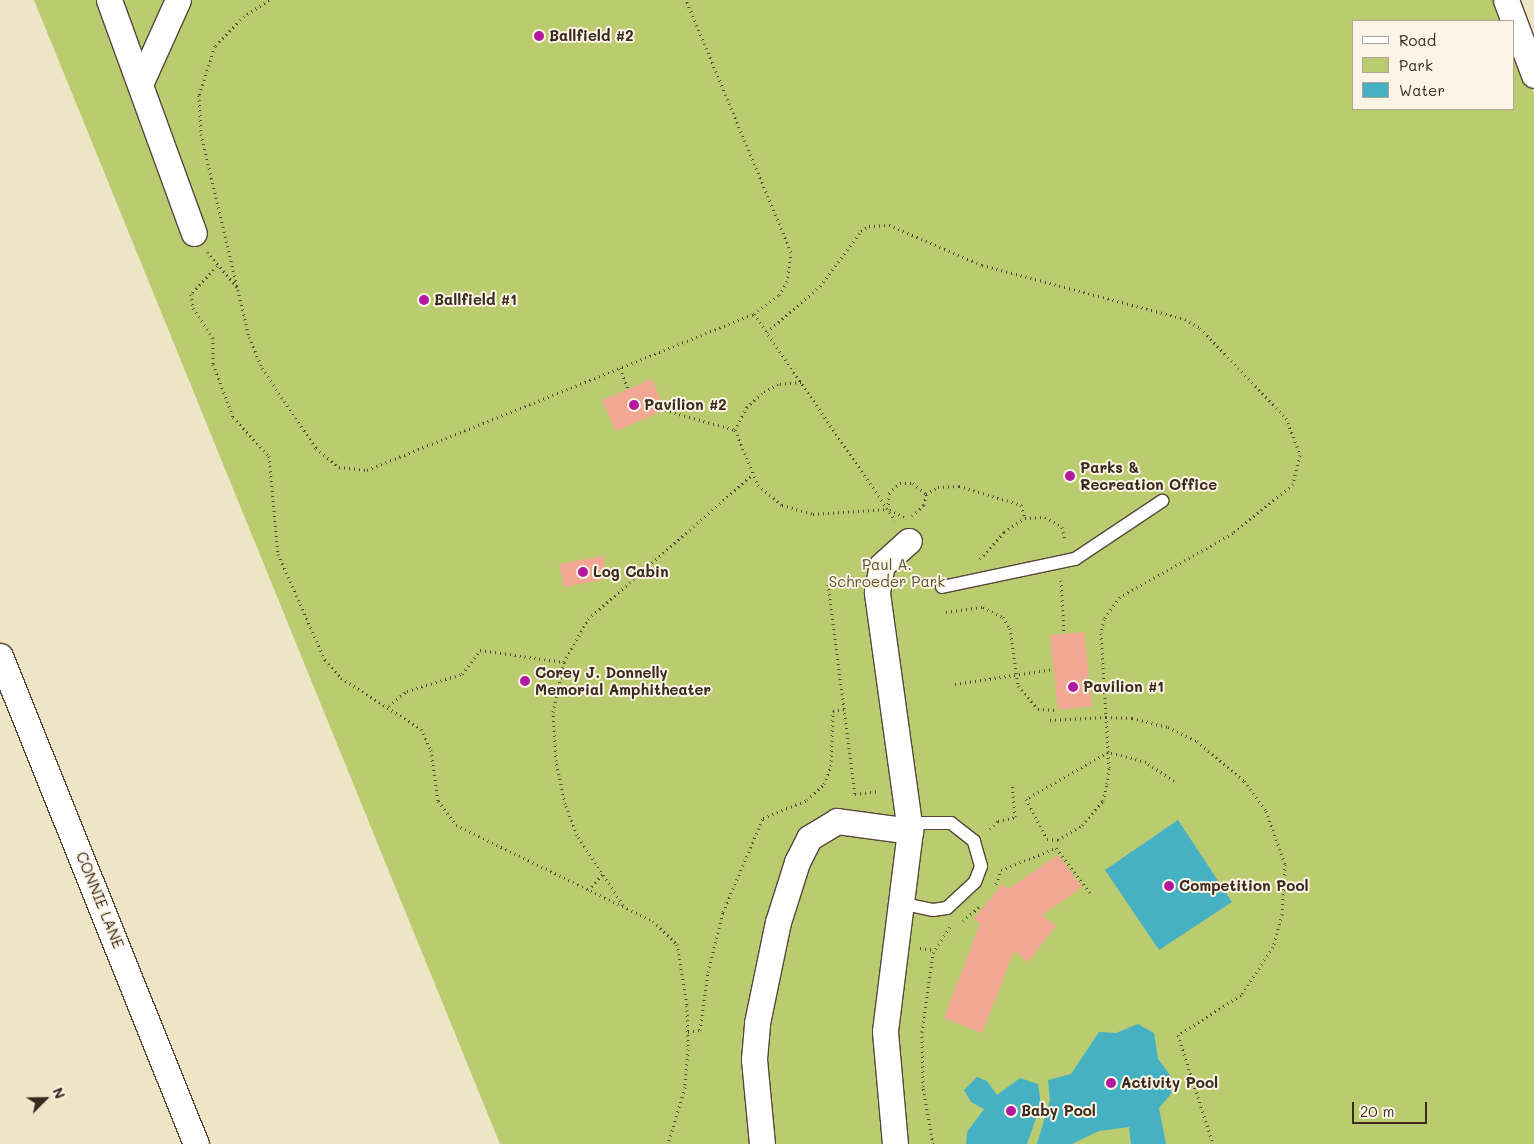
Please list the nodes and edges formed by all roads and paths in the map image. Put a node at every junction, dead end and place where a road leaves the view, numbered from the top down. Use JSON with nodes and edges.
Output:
{"nodes":[{"id":1,"x":109,"y":0,"type":"edge"},
{"id":2,"x":178,"y":0,"type":"edge"},
{"id":3,"x":269,"y":0,"type":"edge"},
{"id":4,"x":686,"y":0,"type":"edge"},
{"id":5,"x":1506,"y":0,"type":"edge"},
{"id":6,"x":1513,"y":20,"type":"edge"},
{"id":7,"x":1514,"y":21,"type":"edge"},
{"id":8,"x":1534,"y":75,"type":"edge"},
{"id":9,"x":140,"y":84,"type":"junction"},
{"id":10,"x":194,"y":233,"type":"joint"},
{"id":11,"x":217,"y":266,"type":"junction"},
{"id":12,"x":237,"y":288,"type":"junction"},
{"id":13,"x":754,"y":314,"type":"junction"},
{"id":14,"x":767,"y":332,"type":"junction"},
{"id":15,"x":620,"y":368,"type":"junction"},
{"id":16,"x":801,"y":382,"type":"junction"},
{"id":17,"x":628,"y":389,"type":"dead end"},
{"id":18,"x":665,"y":410,"type":"dead end"},
{"id":19,"x":735,"y":430,"type":"junction"},
{"id":20,"x":752,"y":475,"type":"junction"},
{"id":21,"x":926,"y":494,"type":"junction"},
{"id":22,"x":1162,"y":501,"type":"dead end"},
{"id":23,"x":888,"y":509,"type":"junction"},
{"id":24,"x":1025,"y":518,"type":"dead end"},
{"id":25,"x":909,"y":541,"type":"joint"},
{"id":26,"x":859,"y":577,"type":"dead end"},
{"id":27,"x":942,"y":587,"type":"dead end"},
{"id":28,"x":946,"y":612,"type":"dead end"},
{"id":29,"x":0,"y":656,"type":"edge"},
{"id":30,"x":564,"y":662,"type":"junction"},
{"id":31,"x":1053,"y":669,"type":"dead end"},
{"id":32,"x":1016,"y":674,"type":"junction"},
{"id":33,"x":955,"y":684,"type":"dead end"},
{"id":34,"x":389,"y":706,"type":"junction"},
{"id":35,"x":844,"y":709,"type":"junction"},
{"id":36,"x":1058,"y":710,"type":"dead end"},
{"id":37,"x":1106,"y":717,"type":"junction"},
{"id":38,"x":1048,"y":720,"type":"dead end"},
{"id":39,"x":1108,"y":752,"type":"junction"},
{"id":40,"x":1174,"y":781,"type":"dead end"},
{"id":41,"x":1012,"y":785,"type":"dead end"},
{"id":42,"x":881,"y":791,"type":"dead end"},
{"id":43,"x":910,"y":831,"type":"junction"},
{"id":44,"x":993,"y":837,"type":"dead end"},
{"id":45,"x":1000,"y":863,"type":"dead end"},
{"id":46,"x":1001,"y":870,"type":"junction"},
{"id":47,"x":602,"y":875,"type":"junction"},
{"id":48,"x":588,"y":890,"type":"junction"},
{"id":49,"x":993,"y":890,"type":"dead end"},
{"id":50,"x":1090,"y":893,"type":"dead end"},
{"id":51,"x":985,"y":900,"type":"dead end"},
{"id":52,"x":900,"y":903,"type":"junction"},
{"id":53,"x":625,"y":907,"type":"junction"},
{"id":54,"x":947,"y":923,"type":"dead end"},
{"id":55,"x":955,"y":923,"type":"junction"},
{"id":56,"x":911,"y":945,"type":"dead end"},
{"id":57,"x":934,"y":950,"type":"junction"},
{"id":58,"x":688,"y":1032,"type":"junction"},
{"id":59,"x":196,"y":1144,"type":"edge"},
{"id":60,"x":668,"y":1144,"type":"edge"},
{"id":61,"x":762,"y":1144,"type":"edge"},
{"id":62,"x":895,"y":1144,"type":"edge"},
{"id":63,"x":933,"y":1144,"type":"edge"},
{"id":64,"x":1213,"y":1144,"type":"edge"}],
"edges":[{"from":1,"to":9,"type":"street"},
{"from":2,"to":9,"type":"street"},
{"from":3,"to":12,"type":"path"},
{"from":4,"to":13,"type":"path"},
{"from":5,"to":6,"type":"street"},
{"from":7,"to":8,"type":"street"},
{"from":9,"to":10,"type":"street"},
{"from":10,"to":11,"type":"path"},
{"from":11,"to":12,"type":"path"},
{"from":11,"to":34,"type":"path"},
{"from":12,"to":15,"type":"path"},
{"from":13,"to":14,"type":"path"},
{"from":13,"to":15,"type":"path"},
{"from":14,"to":16,"type":"path"},
{"from":14,"to":37,"type":"path"},
{"from":15,"to":17,"type":"path"},
{"from":16,"to":19,"type":"path"},
{"from":16,"to":23,"type":"path"},
{"from":18,"to":19,"type":"path"},
{"from":19,"to":20,"type":"path"},
{"from":20,"to":23,"type":"path"},
{"from":20,"to":30,"type":"path"},
{"from":21,"to":23,"type":"path"},
{"from":21,"to":23,"type":"path"},
{"from":21,"to":24,"type":"path"},
{"from":22,"to":27,"type":"lane"},
{"from":23,"to":25,"type":"path"},
{"from":25,"to":43,"type":"street"},
{"from":26,"to":35,"type":"path"},
{"from":28,"to":32,"type":"path"},
{"from":29,"to":59,"type":"street","name":"CONNIE LANE"},
{"from":30,"to":34,"type":"path"},
{"from":30,"to":47,"type":"path"},
{"from":31,"to":32,"type":"path"},
{"from":32,"to":33,"type":"path"},
{"from":32,"to":36,"type":"path"},
{"from":34,"to":48,"type":"path"},
{"from":35,"to":42,"type":"path"},
{"from":35,"to":58,"type":"path"},
{"from":37,"to":38,"type":"path"},
{"from":37,"to":39,"type":"path"},
{"from":37,"to":64,"type":"path"},
{"from":39,"to":39,"type":"path"},
{"from":39,"to":40,"type":"path"},
{"from":41,"to":44,"type":"path"},
{"from":43,"to":52,"type":"street"},
{"from":43,"to":52,"type":"lane"},
{"from":43,"to":61,"type":"street"},
{"from":45,"to":46,"type":"path"},
{"from":46,"to":49,"type":"path"},
{"from":46,"to":50,"type":"path"},
{"from":47,"to":48,"type":"path"},
{"from":47,"to":53,"type":"path"},
{"from":48,"to":53,"type":"path"},
{"from":51,"to":55,"type":"path"},
{"from":52,"to":62,"type":"street"},
{"from":53,"to":58,"type":"path"},
{"from":54,"to":55,"type":"path"},
{"from":55,"to":57,"type":"path"},
{"from":56,"to":57,"type":"path"},
{"from":57,"to":63,"type":"path"},
{"from":58,"to":60,"type":"path"}]}
